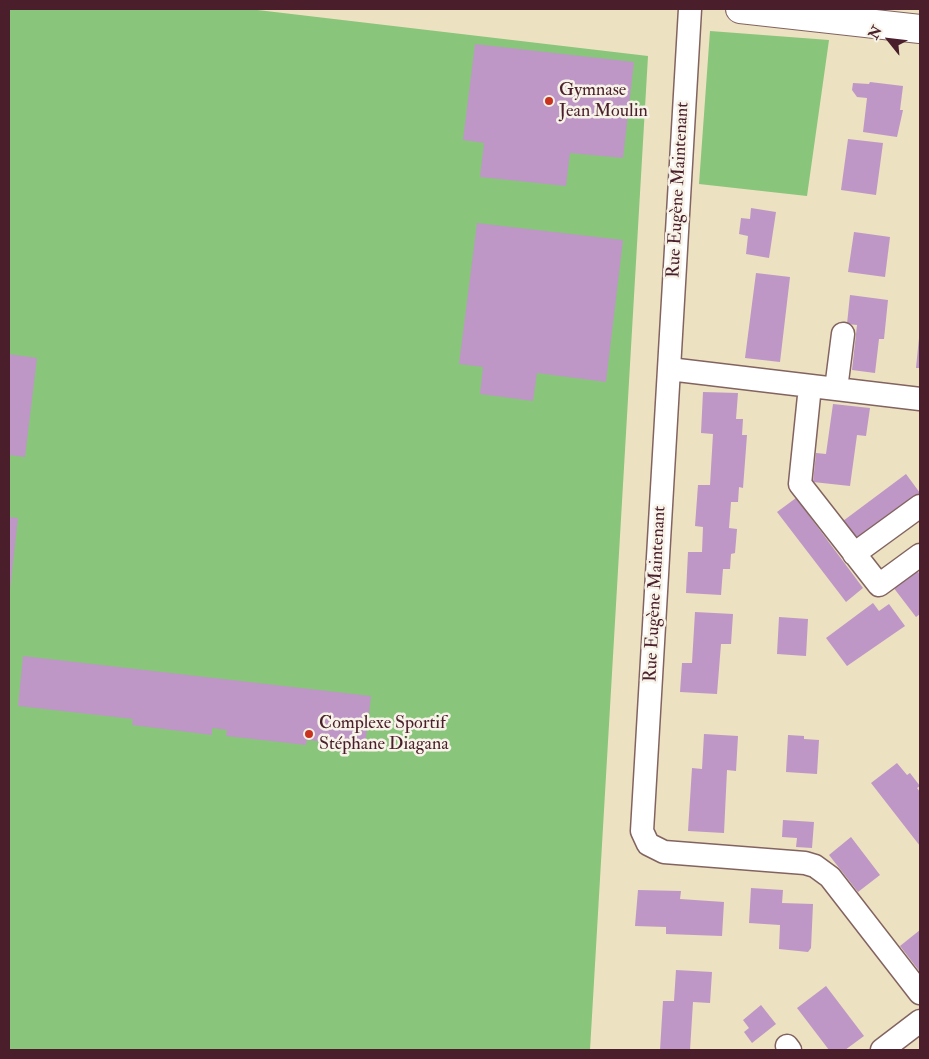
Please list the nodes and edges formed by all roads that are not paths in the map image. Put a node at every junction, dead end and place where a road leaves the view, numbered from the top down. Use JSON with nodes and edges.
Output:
{"nodes":[{"id":1,"x":690,"y":9,"type":"edge"},
{"id":2,"x":740,"y":9,"type":"edge"},
{"id":3,"x":920,"y":29,"type":"edge"},
{"id":4,"x":843,"y":334,"type":"dead end"},
{"id":5,"x":669,"y":369,"type":"junction"},
{"id":6,"x":810,"y":386,"type":"junction"},
{"id":7,"x":836,"y":389,"type":"junction"},
{"id":8,"x":920,"y":399,"type":"edge"},
{"id":9,"x":920,"y":506,"type":"edge"},
{"id":10,"x":854,"y":554,"type":"junction"},
{"id":11,"x":920,"y":555,"type":"edge"},
{"id":12,"x":920,"y":993,"type":"edge"},
{"id":13,"x":920,"y":1021,"type":"edge"},
{"id":14,"x":882,"y":1050,"type":"edge"}],
"edges":[{"from":1,"to":5,"type":"street","name":"Rue Eugène Maintenant"},
{"from":2,"to":3,"type":"street"},
{"from":4,"to":7,"type":"street"},
{"from":5,"to":6,"type":"street"},
{"from":5,"to":12,"type":"street","name":"Rue Eugène Maintenant"},
{"from":6,"to":7,"type":"street"},
{"from":6,"to":10,"type":"street"},
{"from":7,"to":8,"type":"street"},
{"from":9,"to":10,"type":"street"},
{"from":10,"to":11,"type":"street"},
{"from":13,"to":14,"type":"street"}]}
